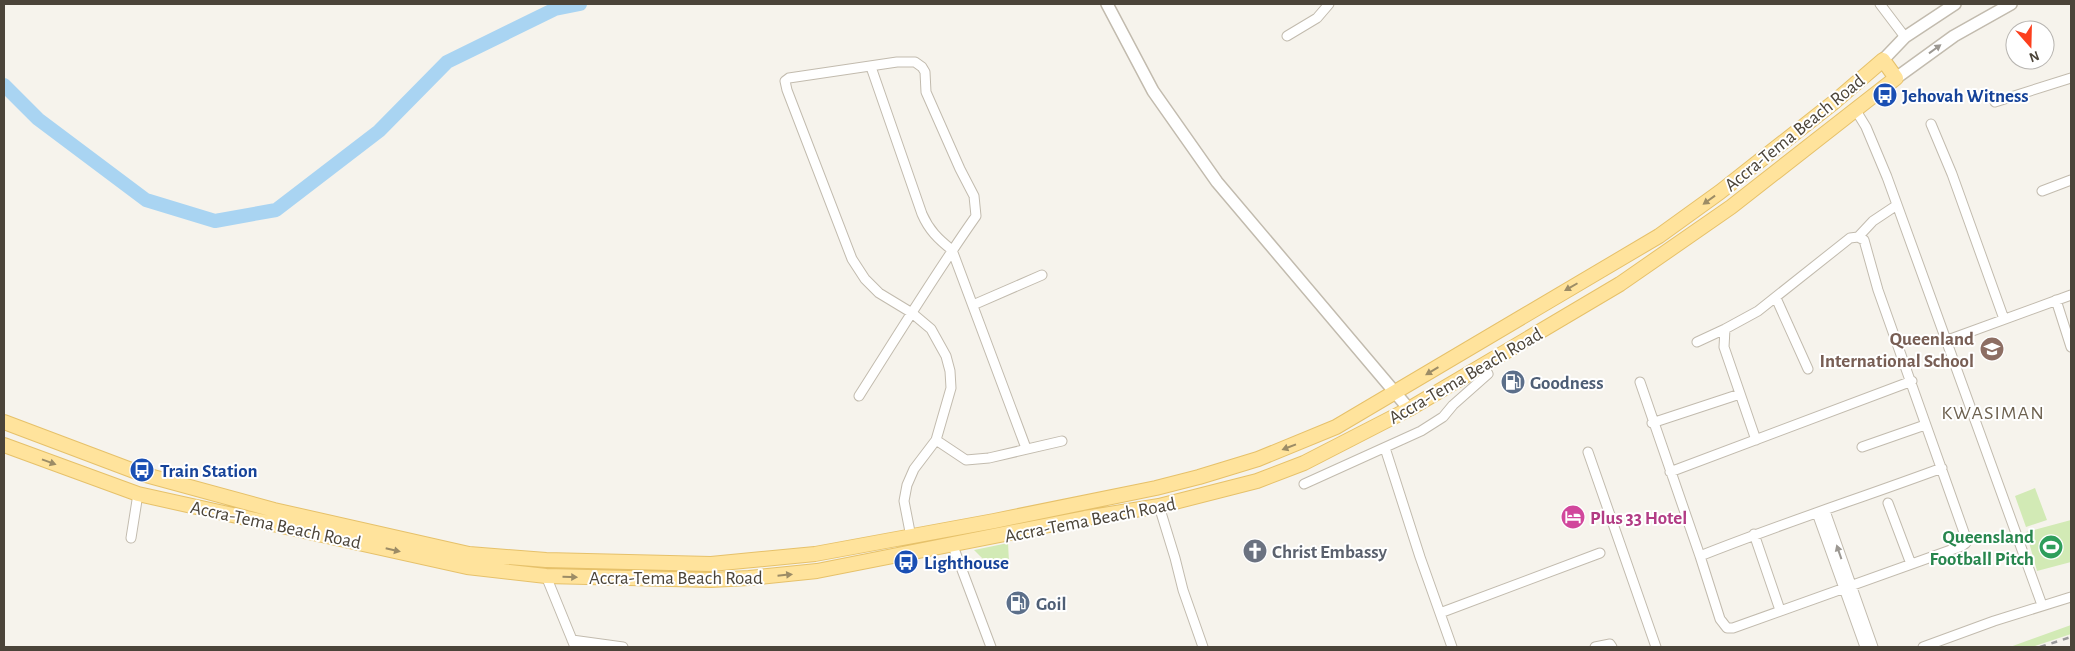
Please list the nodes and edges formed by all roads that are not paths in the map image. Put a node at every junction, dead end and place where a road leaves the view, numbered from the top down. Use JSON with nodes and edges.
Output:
{"nodes":[{"id":1,"x":1107,"y":4,"type":"edge"},
{"id":2,"x":1329,"y":4,"type":"edge"},
{"id":3,"x":1880,"y":4,"type":"edge"},
{"id":4,"x":1955,"y":4,"type":"edge"},
{"id":5,"x":2011,"y":4,"type":"edge"},
{"id":6,"x":1288,"y":36,"type":"dead end"},
{"id":7,"x":1905,"y":36,"type":"junction"},
{"id":8,"x":1882,"y":60,"type":"junction"},
{"id":9,"x":871,"y":67,"type":"junction"},
{"id":10,"x":1896,"y":78,"type":"junction"},
{"id":11,"x":2071,"y":78,"type":"edge"},
{"id":12,"x":1995,"y":102,"type":"dead end"},
{"id":13,"x":1855,"y":109,"type":"junction"},
{"id":14,"x":1931,"y":124,"type":"dead end"},
{"id":15,"x":2071,"y":180,"type":"edge"},
{"id":16,"x":2042,"y":191,"type":"dead end"},
{"id":17,"x":1897,"y":205,"type":"junction"},
{"id":18,"x":1858,"y":237,"type":"junction"},
{"id":19,"x":952,"y":250,"type":"junction"},
{"id":20,"x":1042,"y":275,"type":"dead end"},
{"id":21,"x":2071,"y":295,"type":"edge"},
{"id":22,"x":1776,"y":298,"type":"junction"},
{"id":23,"x":2056,"y":300,"type":"junction"},
{"id":24,"x":972,"y":305,"type":"junction"},
{"id":25,"x":912,"y":313,"type":"junction"},
{"id":26,"x":2004,"y":319,"type":"junction"},
{"id":27,"x":1725,"y":329,"type":"junction"},
{"id":28,"x":1945,"y":341,"type":"junction"},
{"id":29,"x":1697,"y":342,"type":"dead end"},
{"id":30,"x":2071,"y":347,"type":"edge"},
{"id":31,"x":1483,"y":365,"type":"junction"},
{"id":32,"x":1808,"y":369,"type":"dead end"},
{"id":33,"x":1640,"y":382,"type":"dead end"},
{"id":34,"x":1912,"y":382,"type":"junction"},
{"id":35,"x":1396,"y":393,"type":"junction"},
{"id":36,"x":1740,"y":394,"type":"junction"},
{"id":37,"x":859,"y":396,"type":"dead end"},
{"id":38,"x":1409,"y":409,"type":"junction"},
{"id":39,"x":4,"y":422,"type":"edge"},
{"id":40,"x":1652,"y":423,"type":"junction"},
{"id":41,"x":1925,"y":425,"type":"junction"},
{"id":42,"x":936,"y":440,"type":"junction"},
{"id":43,"x":1756,"y":440,"type":"junction"},
{"id":44,"x":1062,"y":441,"type":"dead end"},
{"id":45,"x":4,"y":445,"type":"edge"},
{"id":46,"x":1862,"y":447,"type":"dead end"},
{"id":47,"x":1026,"y":448,"type":"junction"},
{"id":48,"x":1385,"y":448,"type":"junction"},
{"id":49,"x":1588,"y":452,"type":"dead end"},
{"id":50,"x":1942,"y":468,"type":"junction"},
{"id":51,"x":1670,"y":472,"type":"junction"},
{"id":52,"x":142,"y":474,"type":"junction"},
{"id":53,"x":1304,"y":484,"type":"dead end"},
{"id":54,"x":1156,"y":488,"type":"junction"},
{"id":55,"x":138,"y":494,"type":"junction"},
{"id":56,"x":1888,"y":503,"type":"dead end"},
{"id":57,"x":1159,"y":506,"type":"junction"},
{"id":58,"x":1821,"y":512,"type":"junction"},
{"id":59,"x":1754,"y":534,"type":"junction"},
{"id":60,"x":911,"y":536,"type":"junction"},
{"id":61,"x":131,"y":538,"type":"dead end"},
{"id":62,"x":953,"y":546,"type":"junction"},
{"id":63,"x":1600,"y":553,"type":"dead end"},
{"id":64,"x":1700,"y":556,"type":"junction"},
{"id":65,"x":1910,"y":564,"type":"junction"},
{"id":66,"x":546,"y":576,"type":"junction"},
{"id":67,"x":1847,"y":587,"type":"junction"},
{"id":68,"x":2071,"y":597,"type":"edge"},
{"id":69,"x":2042,"y":605,"type":"junction"},
{"id":70,"x":1780,"y":610,"type":"junction"},
{"id":71,"x":1440,"y":613,"type":"junction"},
{"id":72,"x":574,"y":644,"type":"edge"},
{"id":73,"x":623,"y":647,"type":"edge"},
{"id":74,"x":991,"y":647,"type":"edge"},
{"id":75,"x":1203,"y":647,"type":"edge"},
{"id":76,"x":1452,"y":647,"type":"edge"},
{"id":77,"x":1595,"y":647,"type":"edge"},
{"id":78,"x":1612,"y":647,"type":"edge"},
{"id":79,"x":1656,"y":647,"type":"edge"},
{"id":80,"x":1866,"y":647,"type":"edge"},
{"id":81,"x":1873,"y":647,"type":"edge"},
{"id":82,"x":1923,"y":647,"type":"edge"}],
"edges":[{"from":1,"to":35,"type":"street"},
{"from":2,"to":6,"type":"street"},
{"from":3,"to":7,"type":"street"},
{"from":4,"to":7,"type":"street"},
{"from":10,"to":5,"type":"street","one_way":true},
{"from":7,"to":8,"type":"street"},
{"from":8,"to":10,"type":"main road"},
{"from":8,"to":35,"type":"main road","name":"Accra-Tema Beach Road","one_way":true},
{"from":9,"to":19,"type":"street"},
{"from":9,"to":19,"type":"street"},
{"from":9,"to":25,"type":"street"},
{"from":10,"to":13,"type":"main road","name":"Accra-Tema Beach Road"},
{"from":11,"to":12,"type":"street"},
{"from":13,"to":17,"type":"street"},
{"from":13,"to":31,"type":"main road","name":"Accra-Tema Beach Road"},
{"from":14,"to":26,"type":"street"},
{"from":15,"to":16,"type":"street"},
{"from":17,"to":18,"type":"street"},
{"from":17,"to":28,"type":"street"},
{"from":18,"to":22,"type":"street"},
{"from":18,"to":34,"type":"street"},
{"from":19,"to":24,"type":"street"},
{"from":19,"to":25,"type":"street"},
{"from":20,"to":24,"type":"street"},
{"from":21,"to":23,"type":"street"},
{"from":22,"to":27,"type":"street"},
{"from":22,"to":32,"type":"street"},
{"from":23,"to":26,"type":"street"},
{"from":23,"to":30,"type":"street"},
{"from":24,"to":47,"type":"street"},
{"from":25,"to":37,"type":"street"},
{"from":25,"to":42,"type":"street"},
{"from":26,"to":28,"type":"street"},
{"from":27,"to":29,"type":"street"},
{"from":27,"to":36,"type":"street"},
{"from":28,"to":69,"type":"street"},
{"from":31,"to":38,"type":"main road","name":"Accra-Tema Beach Road"},
{"from":31,"to":48,"type":"street"},
{"from":33,"to":40,"type":"street"},
{"from":34,"to":41,"type":"street"},
{"from":34,"to":43,"type":"street"},
{"from":35,"to":38,"type":"street"},
{"from":35,"to":54,"type":"main road","name":"Accra-Tema Beach Road","one_way":true},
{"from":36,"to":40,"type":"street"},
{"from":36,"to":43,"type":"street"},
{"from":38,"to":57,"type":"main road","name":"Accra-Tema Beach Road"},
{"from":39,"to":52,"type":"main road","name":"Accra-Tema Beach Road"},
{"from":40,"to":51,"type":"street"},
{"from":41,"to":46,"type":"street"},
{"from":41,"to":50,"type":"street"},
{"from":42,"to":47,"type":"street"},
{"from":42,"to":60,"type":"street"},
{"from":43,"to":51,"type":"street"},
{"from":44,"to":47,"type":"street"},
{"from":45,"to":55,"type":"main road","name":"Accra-Tema Beach Road","one_way":true},
{"from":48,"to":53,"type":"street"},
{"from":48,"to":71,"type":"street"},
{"from":49,"to":79,"type":"street"},
{"from":50,"to":58,"type":"street"},
{"from":50,"to":65,"type":"street"},
{"from":51,"to":64,"type":"street"},
{"from":52,"to":55,"type":"main road"},
{"from":52,"to":60,"type":"main road","name":"Accra-Tema Beach Road"},
{"from":54,"to":57,"type":"main road"},
{"from":54,"to":60,"type":"main road","name":"Accra-Tema Beach Road"},
{"from":55,"to":61,"type":"street"},
{"from":55,"to":66,"type":"main road","name":"Accra-Tema Beach Road","one_way":true},
{"from":56,"to":65,"type":"street"},
{"from":57,"to":62,"type":"main road","name":"Accra-Tema Beach Road"},
{"from":57,"to":75,"type":"street"},
{"from":58,"to":59,"type":"street"},
{"from":58,"to":67,"type":"street"},
{"from":59,"to":64,"type":"street"},
{"from":59,"to":70,"type":"street"},
{"from":66,"to":62,"type":"main road","name":"Accra-Tema Beach Road","one_way":true},
{"from":62,"to":74,"type":"street"},
{"from":63,"to":71,"type":"street"},
{"from":64,"to":70,"type":"street"},
{"from":65,"to":67,"type":"street"},
{"from":66,"to":72,"type":"street"},
{"from":67,"to":70,"type":"street"},
{"from":67,"to":80,"type":"street"},
{"from":67,"to":81,"type":"street"},
{"from":68,"to":69,"type":"street"},
{"from":69,"to":82,"type":"street"},
{"from":71,"to":76,"type":"street"},
{"from":72,"to":73,"type":"street"},
{"from":77,"to":78,"type":"street"}]}
